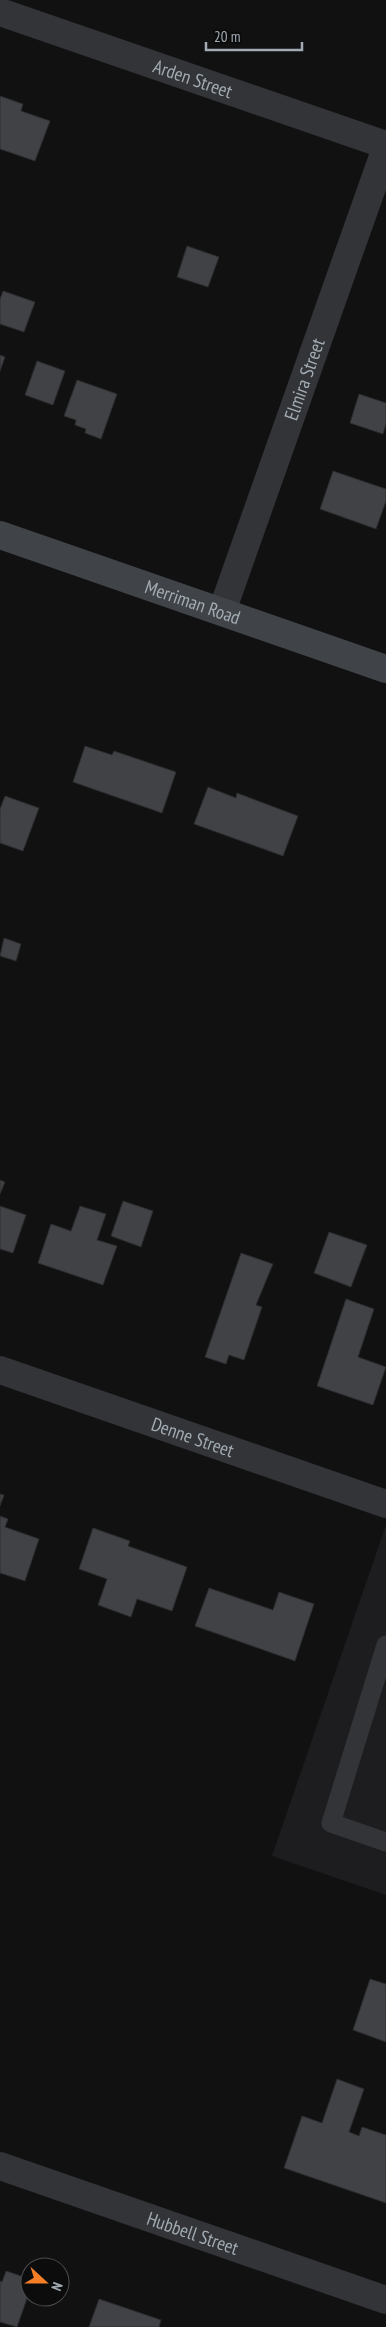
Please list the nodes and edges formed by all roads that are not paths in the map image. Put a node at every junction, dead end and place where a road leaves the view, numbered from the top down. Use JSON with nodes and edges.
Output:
{"nodes":[{"id":1,"x":0,"y":12,"type":"edge"},
{"id":2,"x":386,"y":146,"type":"edge"},
{"id":3,"x":0,"y":535,"type":"edge"},
{"id":4,"x":222,"y":611,"type":"junction"},
{"id":5,"x":386,"y":669,"type":"edge"},
{"id":6,"x":0,"y":1370,"type":"edge"},
{"id":7,"x":386,"y":1504,"type":"edge"},
{"id":8,"x":386,"y":1645,"type":"edge"},
{"id":9,"x":386,"y":1842,"type":"edge"},
{"id":10,"x":0,"y":2166,"type":"edge"},
{"id":11,"x":386,"y":2300,"type":"edge"}],
"edges":[{"from":1,"to":2,"type":"street","name":"Arden Street"},
{"from":2,"to":4,"type":"street","name":"Elmira Street"},
{"from":3,"to":4,"type":"main road","name":"Merriman Road"},
{"from":4,"to":5,"type":"main road","name":"Merriman Road"},
{"from":6,"to":7,"type":"street","name":"Denne Street"},
{"from":8,"to":9,"type":"lane"},
{"from":10,"to":11,"type":"street","name":"Hubbell Street"}]}
